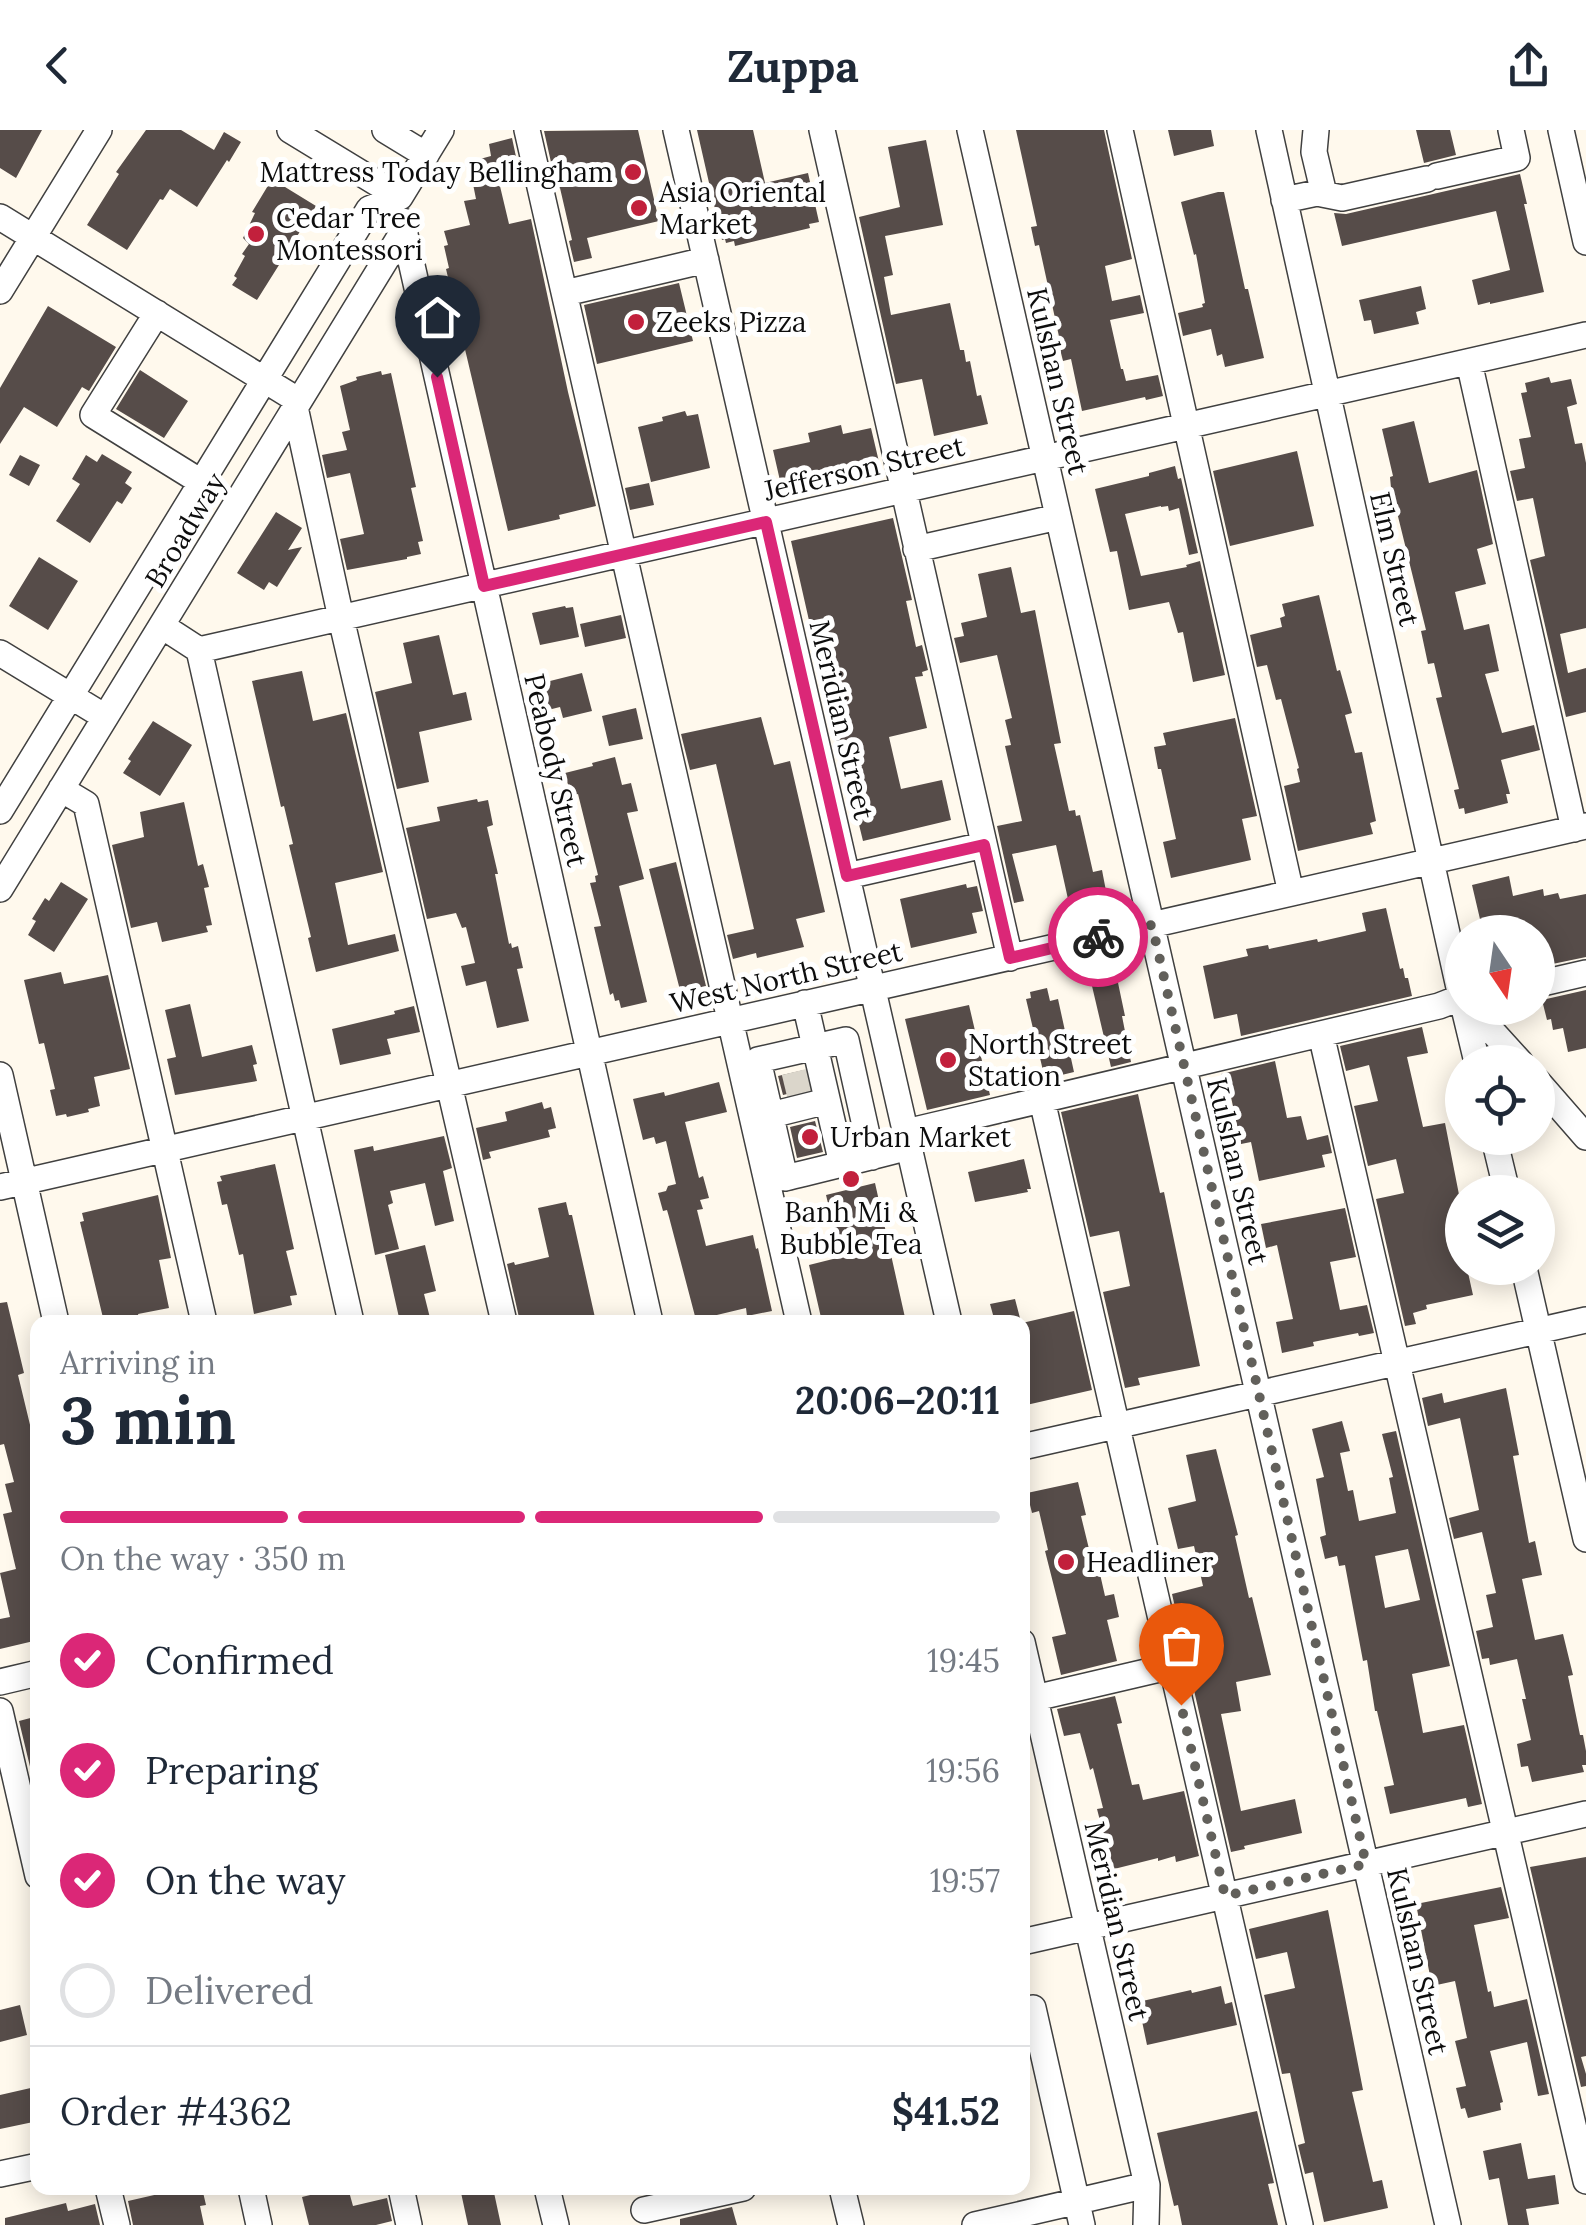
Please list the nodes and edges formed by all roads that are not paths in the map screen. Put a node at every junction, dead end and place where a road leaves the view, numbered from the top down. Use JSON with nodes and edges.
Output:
{"nodes":[{"id":1,"x":99,"y":130,"type":"edge"},
{"id":2,"x":290,"y":130,"type":"edge"},
{"id":3,"x":385,"y":130,"type":"edge"},
{"id":4,"x":441,"y":130,"type":"edge"},
{"id":5,"x":526,"y":130,"type":"edge"},
{"id":6,"x":676,"y":130,"type":"edge"},
{"id":7,"x":822,"y":130,"type":"edge"},
{"id":8,"x":970,"y":130,"type":"edge"},
{"id":9,"x":1120,"y":130,"type":"edge"},
{"id":10,"x":1271,"y":130,"type":"edge"},
{"id":11,"x":1316,"y":130,"type":"edge"},
{"id":12,"x":1511,"y":130,"type":"edge"},
{"id":13,"x":1561,"y":130,"type":"edge"},
{"id":14,"x":426,"y":154,"type":"junction"},
{"id":15,"x":1324,"y":194,"type":"junction"},
{"id":16,"x":400,"y":196,"type":"junction"},
{"id":17,"x":1284,"y":200,"type":"junction"},
{"id":18,"x":0,"y":218,"type":"edge"},
{"id":19,"x":404,"y":230,"type":"junction"},
{"id":20,"x":33,"y":238,"type":"junction"},
{"id":21,"x":1586,"y":242,"type":"edge"},
{"id":22,"x":706,"y":260,"type":"junction"},
{"id":23,"x":0,"y":291,"type":"edge"},
{"id":24,"x":565,"y":293,"type":"junction"},
{"id":25,"x":157,"y":314,"type":"junction"},
{"id":26,"x":1586,"y":335,"type":"edge"},
{"id":27,"x":1469,"y":362,"type":"junction"},
{"id":28,"x":264,"y":380,"type":"junction"},
{"id":29,"x":1327,"y":394,"type":"junction"},
{"id":30,"x":297,"y":404,"type":"junction"},
{"id":31,"x":1188,"y":426,"type":"junction"},
{"id":32,"x":1045,"y":458,"type":"junction"},
{"id":33,"x":202,"y":482,"type":"junction"},
{"id":34,"x":903,"y":490,"type":"junction"},
{"id":35,"x":1058,"y":517,"type":"junction"},
{"id":36,"x":766,"y":522,"type":"junction"},
{"id":37,"x":916,"y":549,"type":"junction"},
{"id":38,"x":624,"y":554,"type":"junction"},
{"id":39,"x":484,"y":586,"type":"junction"},
{"id":40,"x":341,"y":618,"type":"junction"},
{"id":41,"x":162,"y":626,"type":"junction"},
{"id":42,"x":200,"y":650,"type":"junction"},
{"id":43,"x":0,"y":653,"type":"edge"},
{"id":44,"x":70,"y":696,"type":"junction"},
{"id":45,"x":106,"y":717,"type":"junction"},
{"id":46,"x":62,"y":789,"type":"junction"},
{"id":47,"x":0,"y":811,"type":"edge"},
{"id":48,"x":1580,"y":828,"type":"edge"},
{"id":49,"x":984,"y":845,"type":"junction"},
{"id":50,"x":1431,"y":862,"type":"junction"},
{"id":51,"x":847,"y":876,"type":"junction"},
{"id":52,"x":0,"y":889,"type":"edge"},
{"id":53,"x":1291,"y":893,"type":"junction"},
{"id":54,"x":1445,"y":921,"type":"edge"},
{"id":55,"x":1152,"y":925,"type":"junction"},
{"id":56,"x":1010,"y":958,"type":"junction"},
{"id":57,"x":1586,"y":973,"type":"edge"},
{"id":58,"x":1555,"y":980,"type":"edge"},
{"id":59,"x":873,"y":988,"type":"junction"},
{"id":60,"x":806,"y":1003,"type":"junction"},
{"id":61,"x":1445,"y":1005,"type":"edge"},
{"id":62,"x":740,"y":1019,"type":"junction"},
{"id":63,"x":1486,"y":1025,"type":"edge"},
{"id":64,"x":1322,"y":1034,"type":"junction"},
{"id":65,"x":1504,"y":1045,"type":"edge"},
{"id":66,"x":815,"y":1048,"type":"junction"},
{"id":67,"x":590,"y":1053,"type":"junction"},
{"id":68,"x":888,"y":1055,"type":"junction"},
{"id":69,"x":758,"y":1060,"type":"junction"},
{"id":70,"x":851,"y":1063,"type":"junction"},
{"id":71,"x":1184,"y":1067,"type":"junction"},
{"id":72,"x":0,"y":1075,"type":"edge"},
{"id":73,"x":449,"y":1085,"type":"junction"},
{"id":74,"x":1042,"y":1100,"type":"junction"},
{"id":75,"x":1555,"y":1101,"type":"edge"},
{"id":76,"x":810,"y":1103,"type":"junction"},
{"id":77,"x":770,"y":1115,"type":"junction"},
{"id":78,"x":305,"y":1118,"type":"junction"},
{"id":79,"x":1586,"y":1137,"type":"edge"},
{"id":80,"x":908,"y":1140,"type":"junction"},
{"id":81,"x":165,"y":1150,"type":"junction"},
{"id":82,"x":872,"y":1156,"type":"junction"},
{"id":83,"x":842,"y":1164,"type":"junction"},
{"id":84,"x":12,"y":1184,"type":"edge"},
{"id":85,"x":1528,"y":1285,"type":"edge"},
{"id":86,"x":54,"y":1315,"type":"edge"},
{"id":87,"x":202,"y":1315,"type":"edge"},
{"id":88,"x":350,"y":1315,"type":"edge"},
{"id":89,"x":502,"y":1315,"type":"edge"},
{"id":90,"x":648,"y":1315,"type":"edge"},
{"id":91,"x":798,"y":1315,"type":"edge"},
{"id":92,"x":947,"y":1315,"type":"edge"},
{"id":93,"x":1586,"y":1320,"type":"edge"},
{"id":94,"x":1538,"y":1330,"type":"junction"},
{"id":95,"x":1397,"y":1362,"type":"junction"},
{"id":96,"x":1258,"y":1394,"type":"junction"},
{"id":97,"x":1117,"y":1426,"type":"junction"},
{"id":98,"x":1030,"y":1446,"type":"edge"},
{"id":99,"x":1586,"y":1539,"type":"edge"},
{"id":100,"x":1172,"y":1666,"type":"junction"},
{"id":101,"x":30,"y":1675,"type":"edge"},
{"id":102,"x":1030,"y":1676,"type":"edge"},
{"id":103,"x":0,"y":1682,"type":"edge"},
{"id":104,"x":1035,"y":1698,"type":"junction"},
{"id":105,"x":0,"y":1711,"type":"edge"},
{"id":106,"x":1586,"y":1814,"type":"edge"},
{"id":107,"x":1506,"y":1833,"type":"junction"},
{"id":108,"x":30,"y":1841,"type":"edge"},
{"id":109,"x":1366,"y":1864,"type":"junction"},
{"id":110,"x":1225,"y":1896,"type":"junction"},
{"id":111,"x":1088,"y":1928,"type":"junction"},
{"id":112,"x":1030,"y":1940,"type":"edge"},
{"id":113,"x":1030,"y":2008,"type":"edge"},
{"id":114,"x":30,"y":2168,"type":"edge"},
{"id":115,"x":0,"y":2174,"type":"edge"},
{"id":116,"x":1586,"y":2181,"type":"edge"},
{"id":117,"x":1147,"y":2185,"type":"junction"},
{"id":118,"x":110,"y":2195,"type":"edge"},
{"id":119,"x":253,"y":2195,"type":"edge"},
{"id":120,"x":403,"y":2195,"type":"edge"},
{"id":121,"x":549,"y":2195,"type":"edge"},
{"id":122,"x":712,"y":2195,"type":"edge"},
{"id":123,"x":844,"y":2195,"type":"edge"},
{"id":124,"x":644,"y":2210,"type":"dead end"},
{"id":125,"x":1079,"y":2213,"type":"edge"},
{"id":126,"x":1147,"y":2221,"type":"edge"},
{"id":127,"x":117,"y":2225,"type":"edge"},
{"id":128,"x":259,"y":2225,"type":"edge"},
{"id":129,"x":409,"y":2225,"type":"edge"},
{"id":130,"x":556,"y":2225,"type":"edge"},
{"id":131,"x":851,"y":2225,"type":"edge"},
{"id":132,"x":975,"y":2225,"type":"edge"},
{"id":133,"x":1300,"y":2225,"type":"edge"},
{"id":134,"x":1448,"y":2225,"type":"edge"}],
"edges":[{"from":1,"to":20,"type":"street"},
{"from":2,"to":16,"type":"street"},
{"from":3,"to":14,"type":"street"},
{"from":4,"to":14,"type":"street","name":"Broadway"},
{"from":5,"to":24,"type":"street"},
{"from":6,"to":22,"type":"street","name":"Meridian Street"},
{"from":7,"to":34,"type":"street"},
{"from":8,"to":32,"type":"street","name":"Kulshan Street"},
{"from":9,"to":31,"type":"street"},
{"from":10,"to":17,"type":"street","name":"Elm Street"},
{"from":11,"to":15,"type":"street"},
{"from":12,"to":15,"type":"street"},
{"from":13,"to":21,"type":"street"},
{"from":14,"to":16,"type":"street","name":"Broadway"},
{"from":15,"to":17,"type":"street"},
{"from":16,"to":19,"type":"street"},
{"from":16,"to":28,"type":"street","name":"Broadway"},
{"from":17,"to":29,"type":"street","name":"Elm Street"},
{"from":18,"to":20,"type":"street"},
{"from":19,"to":30,"type":"street","name":"Broadway"},
{"from":19,"to":39,"type":"street","name":"Peabody Street"},
{"from":20,"to":23,"type":"street"},
{"from":20,"to":25,"type":"street"},
{"from":22,"to":24,"type":"street"},
{"from":22,"to":36,"type":"street","name":"Meridian Street"},
{"from":24,"to":38,"type":"street"},
{"from":25,"to":28,"type":"street"},
{"from":25,"to":33,"type":"street"},
{"from":26,"to":27,"type":"street","name":"Jefferson Street"},
{"from":27,"to":29,"type":"street","name":"Jefferson Street"},
{"from":27,"to":48,"type":"street"},
{"from":28,"to":30,"type":"street"},
{"from":28,"to":33,"type":"street","name":"Broadway"},
{"from":29,"to":31,"type":"street","name":"Jefferson Street"},
{"from":29,"to":50,"type":"street","name":"Elm Street"},
{"from":30,"to":40,"type":"street"},
{"from":30,"to":41,"type":"street","name":"Broadway"},
{"from":31,"to":32,"type":"street","name":"Jefferson Street"},
{"from":31,"to":53,"type":"street"},
{"from":32,"to":34,"type":"street","name":"Jefferson Street"},
{"from":32,"to":35,"type":"street","name":"Kulshan Street"},
{"from":33,"to":44,"type":"street","name":"Broadway"},
{"from":34,"to":36,"type":"street","name":"Jefferson Street"},
{"from":34,"to":37,"type":"street"},
{"from":35,"to":37,"type":"street"},
{"from":35,"to":55,"type":"street","name":"Kulshan Street"},
{"from":36,"to":38,"type":"street","name":"Jefferson Street"},
{"from":36,"to":51,"type":"street","name":"Meridian Street"},
{"from":37,"to":49,"type":"street"},
{"from":38,"to":39,"type":"street","name":"Jefferson Street"},
{"from":38,"to":62,"type":"street"},
{"from":39,"to":40,"type":"street","name":"Jefferson Street"},
{"from":39,"to":67,"type":"street","name":"Peabody Street"},
{"from":40,"to":42,"type":"street","name":"Jefferson Street"},
{"from":40,"to":73,"type":"street"},
{"from":41,"to":42,"type":"street"},
{"from":41,"to":45,"type":"street","name":"Broadway"},
{"from":42,"to":78,"type":"street"},
{"from":43,"to":44,"type":"street"},
{"from":44,"to":45,"type":"street"},
{"from":44,"to":47,"type":"street","name":"Broadway"},
{"from":45,"to":46,"type":"street","name":"Broadway"},
{"from":46,"to":52,"type":"street","name":"Broadway"},
{"from":46,"to":81,"type":"street"},
{"from":48,"to":50,"type":"street","name":"West North Street"},
{"from":49,"to":51,"type":"street"},
{"from":49,"to":56,"type":"street"},
{"from":50,"to":53,"type":"street","name":"West North Street"},
{"from":50,"to":54,"type":"street","name":"Elm Street"},
{"from":51,"to":59,"type":"street","name":"Meridian Street"},
{"from":53,"to":55,"type":"street","name":"West North Street"},
{"from":55,"to":56,"type":"street","name":"West North Street"},
{"from":55,"to":71,"type":"street","name":"Kulshan Street"},
{"from":56,"to":59,"type":"street","name":"West North Street"},
{"from":57,"to":58,"type":"street"},
{"from":59,"to":60,"type":"street","name":"West North Street"},
{"from":59,"to":68,"type":"street","name":"Meridian Street"},
{"from":60,"to":62,"type":"street","name":"West North Street"},
{"from":60,"to":66,"type":"street"},
{"from":61,"to":64,"type":"street"},
{"from":62,"to":67,"type":"street","name":"West North Street"},
{"from":62,"to":69,"type":"street"},
{"from":62,"to":91,"type":"street"},
{"from":63,"to":65,"type":"street"},
{"from":64,"to":71,"type":"street"},
{"from":64,"to":95,"type":"street"},
{"from":66,"to":69,"type":"street"},
{"from":66,"to":70,"type":"street"},
{"from":66,"to":76,"type":"street"},
{"from":67,"to":73,"type":"street","name":"West North Street"},
{"from":67,"to":90,"type":"street","name":"Peabody Street"},
{"from":68,"to":70,"type":"street"},
{"from":68,"to":80,"type":"street","name":"Meridian Street"},
{"from":69,"to":77,"type":"street"},
{"from":70,"to":82,"type":"street"},
{"from":71,"to":74,"type":"street"},
{"from":71,"to":96,"type":"street","name":"Kulshan Street"},
{"from":72,"to":84,"type":"street"},
{"from":73,"to":78,"type":"street","name":"West North Street"},
{"from":73,"to":89,"type":"street"},
{"from":74,"to":80,"type":"street"},
{"from":74,"to":97,"type":"street"},
{"from":75,"to":79,"type":"street"},
{"from":76,"to":77,"type":"street"},
{"from":76,"to":83,"type":"street"},
{"from":77,"to":83,"type":"street"},
{"from":78,"to":81,"type":"street","name":"West North Street"},
{"from":78,"to":88,"type":"street"},
{"from":80,"to":82,"type":"street"},
{"from":80,"to":92,"type":"street","name":"Meridian Street"},
{"from":81,"to":84,"type":"street","name":"West North Street"},
{"from":81,"to":87,"type":"street"},
{"from":82,"to":83,"type":"street"},
{"from":84,"to":86,"type":"street"},
{"from":85,"to":94,"type":"street"},
{"from":93,"to":94,"type":"street"},
{"from":94,"to":95,"type":"street"},
{"from":94,"to":99,"type":"street"},
{"from":95,"to":96,"type":"street"},
{"from":95,"to":107,"type":"street"},
{"from":96,"to":97,"type":"street"},
{"from":96,"to":109,"type":"street","name":"Kulshan Street"},
{"from":97,"to":98,"type":"street"},
{"from":97,"to":100,"type":"street"},
{"from":100,"to":104,"type":"street"},
{"from":100,"to":110,"type":"street"},
{"from":101,"to":103,"type":"street"},
{"from":102,"to":104,"type":"street","name":"Meridian Street"},
{"from":104,"to":111,"type":"street","name":"Meridian Street"},
{"from":105,"to":108,"type":"street"},
{"from":106,"to":107,"type":"street"},
{"from":107,"to":109,"type":"street"},
{"from":107,"to":116,"type":"street"},
{"from":109,"to":110,"type":"street"},
{"from":109,"to":134,"type":"street","name":"Kulshan Street"},
{"from":110,"to":111,"type":"street"},
{"from":110,"to":133,"type":"street"},
{"from":111,"to":112,"type":"street"},
{"from":111,"to":117,"type":"street","name":"Meridian Street"},
{"from":113,"to":125,"type":"street"},
{"from":114,"to":115,"type":"street"},
{"from":117,"to":125,"type":"street"},
{"from":117,"to":126,"type":"street","name":"Meridian Street"},
{"from":118,"to":127,"type":"street"},
{"from":119,"to":128,"type":"street"},
{"from":120,"to":129,"type":"street"},
{"from":121,"to":130,"type":"street"},
{"from":122,"to":124,"type":"street"},
{"from":123,"to":131,"type":"street"},
{"from":125,"to":132,"type":"street"}]}
